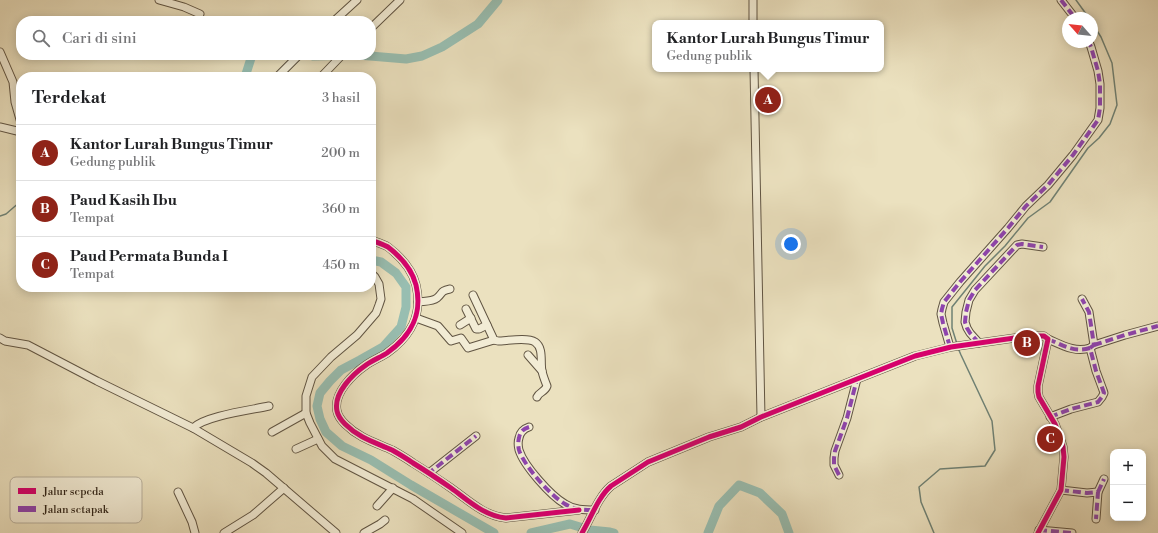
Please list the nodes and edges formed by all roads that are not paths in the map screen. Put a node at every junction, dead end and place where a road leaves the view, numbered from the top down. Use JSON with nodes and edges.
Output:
{"nodes":[{"id":1,"x":159,"y":0,"type":"edge"},
{"id":2,"x":357,"y":0,"type":"edge"},
{"id":3,"x":400,"y":0,"type":"edge"},
{"id":4,"x":753,"y":0,"type":"edge"},
{"id":5,"x":1061,"y":0,"type":"edge"},
{"id":6,"x":1070,"y":12,"type":"edge"},
{"id":7,"x":200,"y":14,"type":"dead end"},
{"id":8,"x":339,"y":16,"type":"edge"},
{"id":9,"x":753,"y":20,"type":"edge"},
{"id":10,"x":376,"y":23,"type":"edge"},
{"id":11,"x":1091,"y":48,"type":"edge"},
{"id":12,"x":0,"y":52,"type":"edge"},
{"id":13,"x":294,"y":60,"type":"edge"},
{"id":14,"x":337,"y":60,"type":"edge"},
{"id":15,"x":282,"y":72,"type":"edge"},
{"id":16,"x":326,"y":72,"type":"edge"},
{"id":17,"x":754,"y":72,"type":"edge"},
{"id":18,"x":16,"y":107,"type":"edge"},
{"id":19,"x":0,"y":128,"type":"edge"},
{"id":20,"x":16,"y":130,"type":"edge"},
{"id":21,"x":376,"y":242,"type":"edge"},
{"id":22,"x":1043,"y":246,"type":"dead end"},
{"id":23,"x":376,"y":279,"type":"edge"},
{"id":24,"x":450,"y":289,"type":"dead end"},
{"id":25,"x":473,"y":295,"type":"dead end"},
{"id":26,"x":1082,"y":299,"type":"dead end"},
{"id":27,"x":421,"y":302,"type":"junction"},
{"id":28,"x":466,"y":309,"type":"dead end"},
{"id":29,"x":416,"y":318,"type":"junction"},
{"id":30,"x":471,"y":318,"type":"junction"},
{"id":31,"x":460,"y":325,"type":"dead end"},
{"id":32,"x":487,"y":325,"type":"junction"},
{"id":33,"x":1158,"y":326,"type":"edge"},
{"id":34,"x":0,"y":338,"type":"edge"},
{"id":35,"x":1048,"y":339,"type":"junction"},
{"id":36,"x":494,"y":340,"type":"junction"},
{"id":37,"x":977,"y":343,"type":"junction"},
{"id":38,"x":950,"y":347,"type":"junction"},
{"id":39,"x":1092,"y":347,"type":"junction"},
{"id":40,"x":528,"y":355,"type":"dead end"},
{"id":41,"x":542,"y":371,"type":"junction"},
{"id":42,"x":857,"y":379,"type":"junction"},
{"id":43,"x":537,"y":397,"type":"dead end"},
{"id":44,"x":269,"y":406,"type":"dead end"},
{"id":45,"x":305,"y":414,"type":"junction"},
{"id":46,"x":761,"y":417,"type":"junction"},
{"id":47,"x":1050,"y":417,"type":"junction"},
{"id":48,"x":529,"y":427,"type":"dead end"},
{"id":49,"x":193,"y":428,"type":"junction"},
{"id":50,"x":272,"y":432,"type":"dead end"},
{"id":51,"x":476,"y":436,"type":"dead end"},
{"id":52,"x":317,"y":439,"type":"junction"},
{"id":53,"x":296,"y":449,"type":"dead end"},
{"id":54,"x":429,"y":473,"type":"junction"},
{"id":55,"x":839,"y":475,"type":"dead end"},
{"id":56,"x":1104,"y":479,"type":"dead end"},
{"id":57,"x":284,"y":488,"type":"junction"},
{"id":58,"x":393,"y":488,"type":"junction"},
{"id":59,"x":1061,"y":490,"type":"junction"},
{"id":60,"x":178,"y":492,"type":"dead end"},
{"id":61,"x":1098,"y":492,"type":"junction"},
{"id":62,"x":377,"y":506,"type":"dead end"},
{"id":63,"x":579,"y":510,"type":"junction"},
{"id":64,"x":594,"y":512,"type":"junction"},
{"id":65,"x":1096,"y":519,"type":"dead end"},
{"id":66,"x":385,"y":520,"type":"dead end"},
{"id":67,"x":1039,"y":531,"type":"edge"},
{"id":68,"x":195,"y":533,"type":"edge"},
{"id":69,"x":224,"y":533,"type":"edge"},
{"id":70,"x":336,"y":533,"type":"edge"},
{"id":71,"x":364,"y":533,"type":"edge"},
{"id":72,"x":462,"y":533,"type":"edge"},
{"id":73,"x":582,"y":533,"type":"edge"},
{"id":74,"x":1072,"y":533,"type":"edge"}],
"edges":[{"from":1,"to":7,"type":"street"},
{"from":2,"to":8,"type":"street"},
{"from":3,"to":10,"type":"street"},
{"from":4,"to":9,"type":"street"},
{"from":5,"to":6,"type":"street"},
{"from":11,"to":38,"type":"street"},
{"from":12,"to":18,"type":"street"},
{"from":13,"to":15,"type":"street"},
{"from":14,"to":16,"type":"street"},
{"from":17,"to":46,"type":"street"},
{"from":19,"to":20,"type":"street"},
{"from":21,"to":27,"type":"street"},
{"from":22,"to":37,"type":"street"},
{"from":23,"to":45,"type":"street"},
{"from":24,"to":27,"type":"street"},
{"from":25,"to":32,"type":"street"},
{"from":26,"to":39,"type":"street"},
{"from":27,"to":29,"type":"street"},
{"from":28,"to":30,"type":"street"},
{"from":29,"to":36,"type":"street"},
{"from":29,"to":54,"type":"street"},
{"from":30,"to":31,"type":"street"},
{"from":30,"to":32,"type":"street"},
{"from":32,"to":36,"type":"street"},
{"from":33,"to":39,"type":"street"},
{"from":34,"to":49,"type":"street"},
{"from":35,"to":37,"type":"street"},
{"from":35,"to":39,"type":"street"},
{"from":35,"to":47,"type":"street"},
{"from":36,"to":41,"type":"street"},
{"from":37,"to":38,"type":"street"},
{"from":38,"to":42,"type":"street"},
{"from":39,"to":47,"type":"street"},
{"from":40,"to":41,"type":"street"},
{"from":41,"to":43,"type":"street"},
{"from":42,"to":46,"type":"street"},
{"from":42,"to":55,"type":"street"},
{"from":44,"to":49,"type":"street"},
{"from":45,"to":50,"type":"street"},
{"from":45,"to":52,"type":"street"},
{"from":46,"to":64,"type":"street"},
{"from":47,"to":59,"type":"street"},
{"from":48,"to":63,"type":"street"},
{"from":49,"to":57,"type":"street"},
{"from":51,"to":54,"type":"street"},
{"from":52,"to":53,"type":"street"},
{"from":52,"to":58,"type":"street"},
{"from":54,"to":63,"type":"street"},
{"from":56,"to":61,"type":"street"},
{"from":57,"to":69,"type":"street"},
{"from":57,"to":70,"type":"street"},
{"from":58,"to":62,"type":"street"},
{"from":58,"to":72,"type":"street"},
{"from":59,"to":61,"type":"street"},
{"from":59,"to":67,"type":"street"},
{"from":60,"to":68,"type":"street"},
{"from":61,"to":65,"type":"street"},
{"from":63,"to":64,"type":"street"},
{"from":64,"to":73,"type":"street"},
{"from":66,"to":71,"type":"street"},
{"from":67,"to":74,"type":"street"}]}
